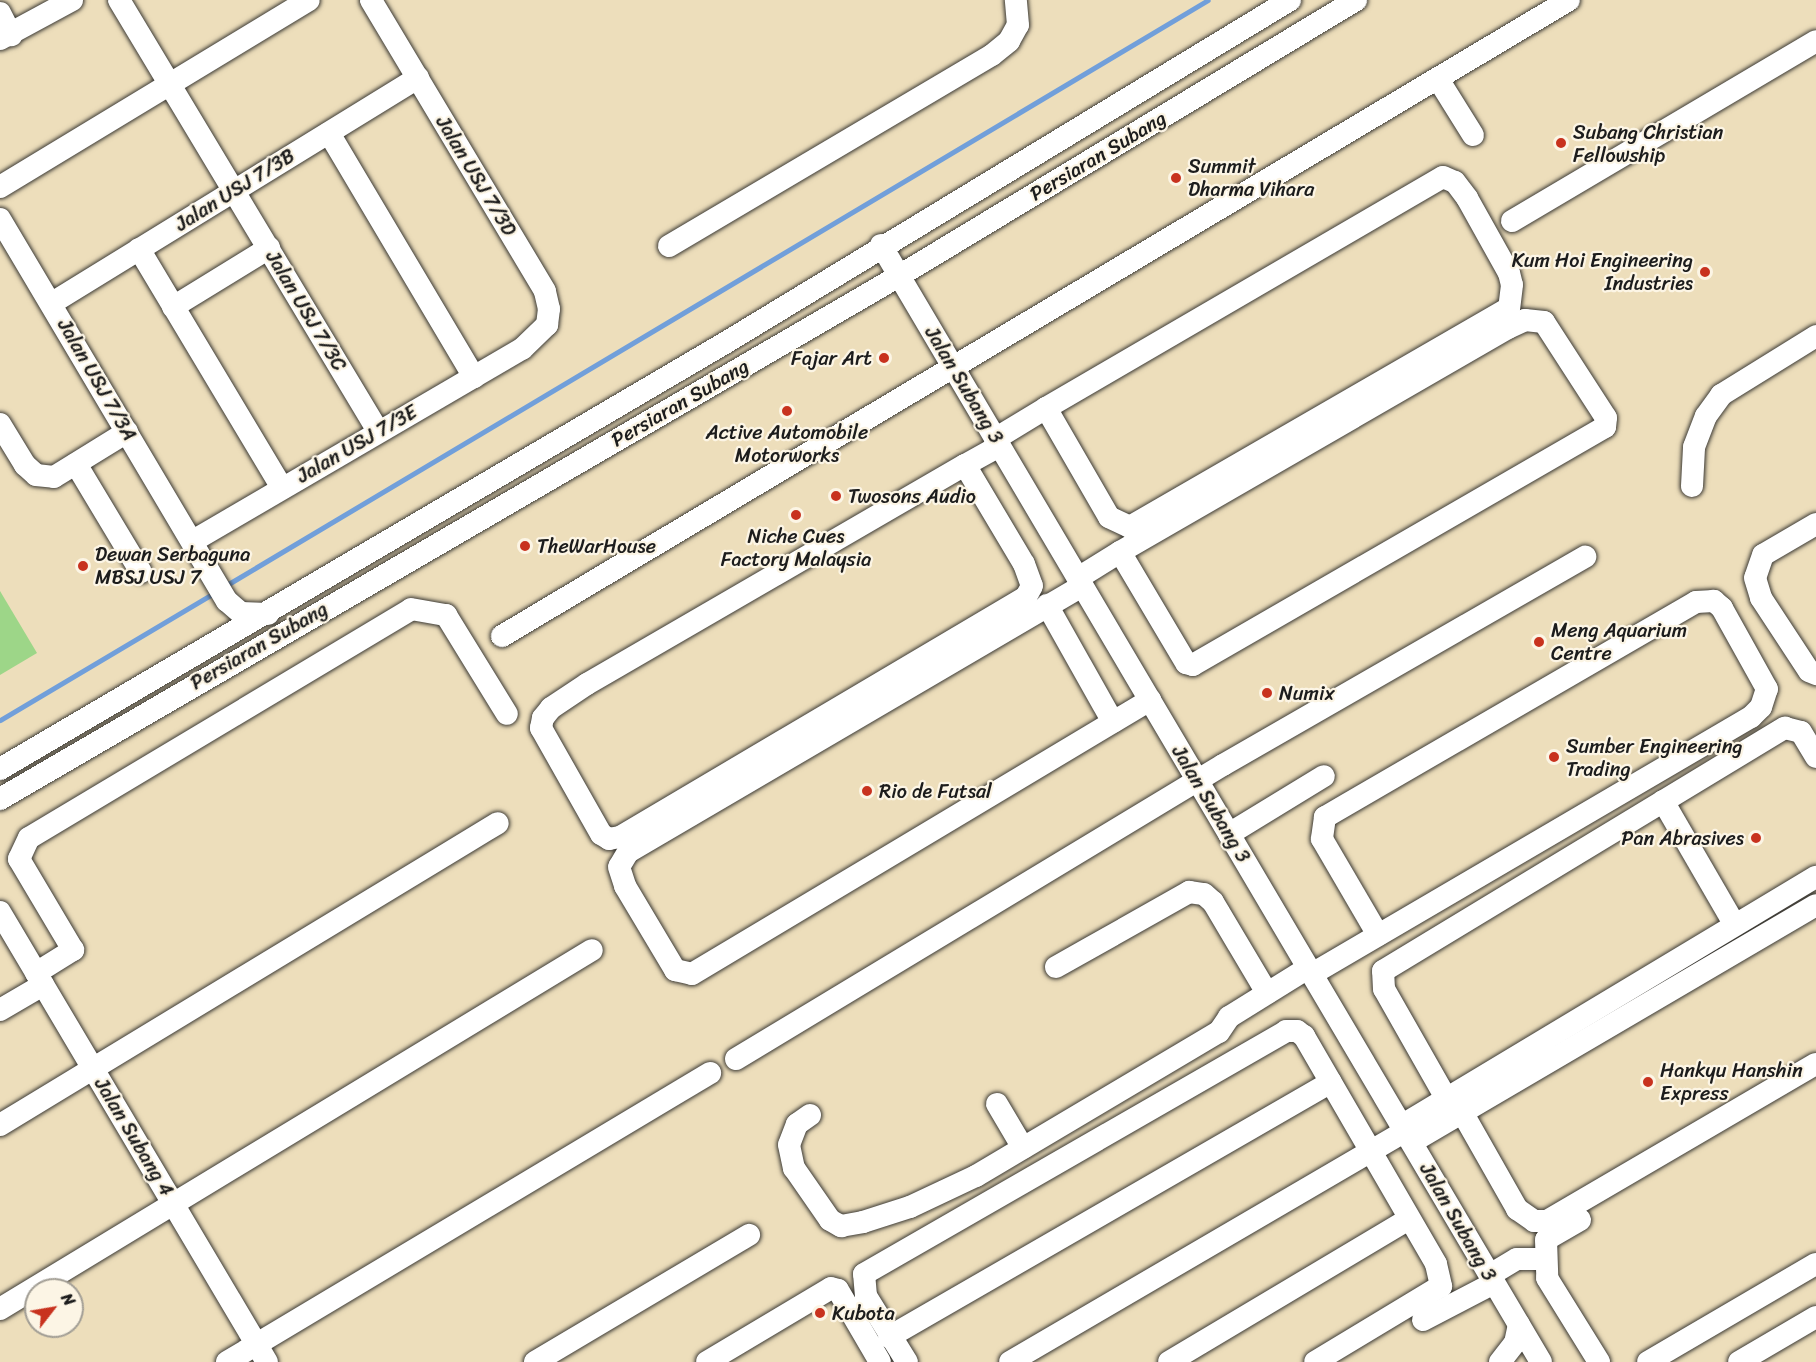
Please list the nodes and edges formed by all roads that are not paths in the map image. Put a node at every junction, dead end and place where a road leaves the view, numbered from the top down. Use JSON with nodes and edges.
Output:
{"nodes":[{"id":1,"x":72,"y":0,"type":"edge"},
{"id":2,"x":119,"y":0,"type":"edge"},
{"id":3,"x":309,"y":0,"type":"edge"},
{"id":4,"x":371,"y":0,"type":"edge"},
{"id":5,"x":1016,"y":0,"type":"edge"},
{"id":6,"x":1290,"y":0,"type":"edge"},
{"id":7,"x":1356,"y":0,"type":"edge"},
{"id":8,"x":1569,"y":0,"type":"edge"},
{"id":9,"x":0,"y":13,"type":"edge"},
{"id":10,"x":5,"y":37,"type":"edge"},
{"id":11,"x":1816,"y":41,"type":"edge"},
{"id":12,"x":418,"y":78,"type":"junction"},
{"id":13,"x":1438,"y":79,"type":"junction"},
{"id":14,"x":170,"y":84,"type":"junction"},
{"id":15,"x":329,"y":133,"type":"junction"},
{"id":16,"x":1473,"y":135,"type":"dead end"},
{"id":17,"x":0,"y":187,"type":"edge"},
{"id":18,"x":234,"y":190,"type":"junction"},
{"id":19,"x":0,"y":219,"type":"edge"},
{"id":20,"x":1512,"y":221,"type":"dead end"},
{"id":21,"x":881,"y":245,"type":"junction"},
{"id":22,"x":669,"y":246,"type":"dead end"},
{"id":23,"x":269,"y":248,"type":"junction"},
{"id":24,"x":139,"y":249,"type":"junction"},
{"id":25,"x":899,"y":276,"type":"junction"},
{"id":26,"x":52,"y":303,"type":"junction"},
{"id":27,"x":174,"y":307,"type":"junction"},
{"id":28,"x":1816,"y":336,"type":"edge"},
{"id":29,"x":522,"y":349,"type":"joint"},
{"id":30,"x":954,"y":369,"type":"junction"},
{"id":31,"x":474,"y":377,"type":"junction"},
{"id":32,"x":1046,"y":408,"type":"junction"},
{"id":33,"x":0,"y":424,"type":"edge"},
{"id":34,"x":378,"y":431,"type":"junction"},
{"id":35,"x":127,"y":432,"type":"junction"},
{"id":36,"x":997,"y":442,"type":"junction"},
{"id":37,"x":76,"y":464,"type":"junction"},
{"id":38,"x":965,"y":465,"type":"junction"},
{"id":39,"x":1692,"y":486,"type":"dead end"},
{"id":40,"x":282,"y":488,"type":"junction"},
{"id":41,"x":1816,"y":524,"type":"edge"},
{"id":42,"x":193,"y":542,"type":"junction"},
{"id":43,"x":1120,"y":552,"type":"junction"},
{"id":44,"x":1585,"y":557,"type":"dead end"},
{"id":45,"x":141,"y":572,"type":"dead end"},
{"id":46,"x":1080,"y":582,"type":"junction"},
{"id":47,"x":227,"y":601,"type":"junction"},
{"id":48,"x":1047,"y":605,"type":"junction"},
{"id":49,"x":268,"y":614,"type":"junction"},
{"id":50,"x":502,"y":636,"type":"dead end"},
{"id":51,"x":201,"y":652,"type":"junction"},
{"id":52,"x":1816,"y":674,"type":"edge"},
{"id":53,"x":1150,"y":700,"type":"junction"},
{"id":54,"x":507,"y":714,"type":"dead end"},
{"id":55,"x":1113,"y":722,"type":"junction"},
{"id":56,"x":1816,"y":757,"type":"edge"},
{"id":57,"x":0,"y":769,"type":"edge"},
{"id":58,"x":1324,"y":776,"type":"dead end"},
{"id":59,"x":1198,"y":781,"type":"junction"},
{"id":60,"x":0,"y":799,"type":"edge"},
{"id":61,"x":1663,"y":801,"type":"junction"},
{"id":62,"x":498,"y":823,"type":"dead end"},
{"id":63,"x":1229,"y":834,"type":"junction"},
{"id":64,"x":1816,"y":876,"type":"edge"},
{"id":65,"x":1816,"y":905,"type":"edge"},
{"id":66,"x":0,"y":912,"type":"edge"},
{"id":67,"x":1735,"y":925,"type":"junction"},
{"id":68,"x":1378,"y":934,"type":"junction"},
{"id":69,"x":592,"y":950,"type":"dead end"},
{"id":70,"x":1056,"y":967,"type":"dead end"},
{"id":71,"x":1310,"y":971,"type":"junction"},
{"id":72,"x":40,"y":979,"type":"junction"},
{"id":73,"x":1267,"y":993,"type":"junction"},
{"id":74,"x":0,"y":1010,"type":"edge"},
{"id":75,"x":736,"y":1059,"type":"dead end"},
{"id":76,"x":1816,"y":1064,"type":"edge"},
{"id":77,"x":93,"y":1070,"type":"junction"},
{"id":78,"x":710,"y":1073,"type":"dead end"},
{"id":79,"x":1816,"y":1080,"type":"edge"},
{"id":80,"x":1330,"y":1082,"type":"junction"},
{"id":81,"x":997,"y":1104,"type":"dead end"},
{"id":82,"x":1454,"y":1105,"type":"junction"},
{"id":83,"x":810,"y":1115,"type":"dead end"},
{"id":84,"x":0,"y":1125,"type":"edge"},
{"id":85,"x":1406,"y":1133,"type":"junction"},
{"id":86,"x":1023,"y":1148,"type":"junction"},
{"id":87,"x":1370,"y":1151,"type":"junction"},
{"id":88,"x":174,"y":1205,"type":"junction"},
{"id":89,"x":1410,"y":1219,"type":"junction"},
{"id":90,"x":749,"y":1235,"type":"dead end"},
{"id":91,"x":1545,"y":1259,"type":"junction"},
{"id":92,"x":1816,"y":1264,"type":"edge"},
{"id":93,"x":1492,"y":1279,"type":"junction"},
{"id":94,"x":0,"y":1309,"type":"edge"},
{"id":95,"x":1816,"y":1317,"type":"edge"},
{"id":96,"x":1423,"y":1320,"type":"dead end"},
{"id":97,"x":1519,"y":1324,"type":"junction"},
{"id":98,"x":889,"y":1338,"type":"junction"},
{"id":99,"x":262,"y":1353,"type":"edge"},
{"id":100,"x":227,"y":1362,"type":"edge"},
{"id":101,"x":535,"y":1362,"type":"edge"},
{"id":102,"x":707,"y":1362,"type":"edge"},
{"id":103,"x":879,"y":1362,"type":"edge"},
{"id":104,"x":907,"y":1362,"type":"edge"},
{"id":105,"x":1010,"y":1362,"type":"edge"},
{"id":106,"x":1169,"y":1362,"type":"edge"},
{"id":107,"x":1315,"y":1362,"type":"edge"},
{"id":108,"x":1500,"y":1362,"type":"edge"},
{"id":109,"x":1541,"y":1362,"type":"edge"},
{"id":110,"x":1599,"y":1362,"type":"edge"},
{"id":111,"x":1648,"y":1362,"type":"edge"},
{"id":112,"x":1739,"y":1362,"type":"edge"}],
"edges":[{"from":1,"to":10,"type":"street"},
{"from":2,"to":14,"type":"street","name":"Jalan USJ 7/3C"},
{"from":3,"to":14,"type":"street"},
{"from":4,"to":12,"type":"street","name":"Jalan USJ 7/3D"},
{"from":5,"to":22,"type":"street"},
{"from":6,"to":21,"type":"street","name":"Persiaran Subang"},
{"from":7,"to":25,"type":"street","name":"Persiaran Subang"},
{"from":8,"to":13,"type":"street"},
{"from":9,"to":10,"type":"street"},
{"from":11,"to":20,"type":"street"},
{"from":12,"to":15,"type":"street","name":"Jalan USJ 7/3B"},
{"from":12,"to":29,"type":"street","name":"Jalan USJ 7/3D"},
{"from":13,"to":16,"type":"street"},
{"from":13,"to":30,"type":"street"},
{"from":14,"to":17,"type":"street"},
{"from":14,"to":18,"type":"street","name":"Jalan USJ 7/3C"},
{"from":15,"to":18,"type":"street","name":"Jalan USJ 7/3B"},
{"from":15,"to":31,"type":"street"},
{"from":18,"to":23,"type":"street","name":"Jalan USJ 7/3C"},
{"from":18,"to":24,"type":"street","name":"Jalan USJ 7/3B"},
{"from":19,"to":26,"type":"street","name":"Jalan USJ 7/3A"},
{"from":21,"to":25,"type":"street","name":"Jalan Subang 3"},
{"from":21,"to":49,"type":"street","name":"Persiaran Subang"},
{"from":23,"to":27,"type":"street"},
{"from":23,"to":34,"type":"street","name":"Jalan USJ 7/3C"},
{"from":24,"to":26,"type":"street","name":"Jalan USJ 7/3B"},
{"from":24,"to":27,"type":"street"},
{"from":25,"to":30,"type":"street","name":"Jalan Subang 3"},
{"from":25,"to":60,"type":"street","name":"Persiaran Subang"},
{"from":26,"to":35,"type":"street","name":"Jalan USJ 7/3A"},
{"from":27,"to":40,"type":"street"},
{"from":28,"to":39,"type":"street"},
{"from":29,"to":31,"type":"street","name":"Jalan USJ 7/3E"},
{"from":30,"to":36,"type":"street","name":"Jalan Subang 3"},
{"from":30,"to":50,"type":"street"},
{"from":31,"to":34,"type":"street","name":"Jalan USJ 7/3E"},
{"from":32,"to":32,"type":"street"},
{"from":32,"to":36,"type":"street"},
{"from":33,"to":37,"type":"street"},
{"from":34,"to":40,"type":"street","name":"Jalan USJ 7/3E"},
{"from":35,"to":37,"type":"street"},
{"from":35,"to":42,"type":"street","name":"Jalan USJ 7/3A"},
{"from":36,"to":38,"type":"street"},
{"from":36,"to":46,"type":"street","name":"Jalan Subang 3"},
{"from":37,"to":45,"type":"street"},
{"from":38,"to":38,"type":"street"},
{"from":40,"to":42,"type":"street","name":"Jalan USJ 7/3E"},
{"from":41,"to":52,"type":"street"},
{"from":42,"to":47,"type":"street","name":"Jalan USJ 7/3A"},
{"from":43,"to":43,"type":"street"},
{"from":43,"to":46,"type":"street"},
{"from":44,"to":59,"type":"street"},
{"from":46,"to":48,"type":"street"},
{"from":46,"to":53,"type":"street","name":"Jalan Subang 3"},
{"from":47,"to":49,"type":"street"},
{"from":47,"to":51,"type":"street"},
{"from":48,"to":55,"type":"street"},
{"from":48,"to":55,"type":"street"},
{"from":49,"to":51,"type":"street","name":"Persiaran Subang"},
{"from":51,"to":57,"type":"street","name":"Persiaran Subang"},
{"from":53,"to":55,"type":"street"},
{"from":53,"to":59,"type":"street","name":"Jalan Subang 3"},
{"from":54,"to":72,"type":"street"},
{"from":56,"to":61,"type":"street"},
{"from":58,"to":63,"type":"street"},
{"from":59,"to":63,"type":"street","name":"Jalan Subang 3"},
{"from":59,"to":75,"type":"street"},
{"from":61,"to":67,"type":"street"},
{"from":61,"to":82,"type":"street"},
{"from":62,"to":77,"type":"street"},
{"from":63,"to":71,"type":"street","name":"Jalan Subang 3"},
{"from":64,"to":67,"type":"street"},
{"from":65,"to":82,"type":"street"},
{"from":66,"to":72,"type":"street","name":"Jalan Subang 4"},
{"from":67,"to":82,"type":"street"},
{"from":68,"to":68,"type":"street"},
{"from":68,"to":71,"type":"street"},
{"from":69,"to":88,"type":"street"},
{"from":70,"to":73,"type":"street"},
{"from":71,"to":73,"type":"street"},
{"from":71,"to":85,"type":"street","name":"Jalan Subang 3"},
{"from":72,"to":74,"type":"street"},
{"from":72,"to":77,"type":"street","name":"Jalan Subang 4"},
{"from":73,"to":86,"type":"street"},
{"from":76,"to":82,"type":"street"},
{"from":77,"to":84,"type":"street"},
{"from":77,"to":88,"type":"street","name":"Jalan Subang 4"},
{"from":78,"to":99,"type":"street"},
{"from":79,"to":91,"type":"street"},
{"from":80,"to":87,"type":"street"},
{"from":80,"to":98,"type":"street"},
{"from":80,"to":98,"type":"street"},
{"from":81,"to":86,"type":"street"},
{"from":82,"to":85,"type":"street"},
{"from":83,"to":86,"type":"street"},
{"from":85,"to":87,"type":"street"},
{"from":85,"to":93,"type":"street","name":"Jalan Subang 3"},
{"from":87,"to":89,"type":"street"},
{"from":87,"to":105,"type":"street"},
{"from":88,"to":94,"type":"street"},
{"from":88,"to":99,"type":"street","name":"Jalan Subang 4"},
{"from":89,"to":106,"type":"street"},
{"from":89,"to":107,"type":"street"},
{"from":90,"to":101,"type":"street"},
{"from":91,"to":93,"type":"street"},
{"from":91,"to":110,"type":"street"},
{"from":92,"to":111,"type":"street"},
{"from":93,"to":96,"type":"street"},
{"from":93,"to":97,"type":"street","name":"Jalan Subang 3"},
{"from":95,"to":112,"type":"street"},
{"from":97,"to":108,"type":"street"},
{"from":97,"to":109,"type":"street","name":"Jalan Subang 3"},
{"from":98,"to":104,"type":"street"},
{"from":99,"to":100,"type":"street"},
{"from":102,"to":103,"type":"street"}]}
